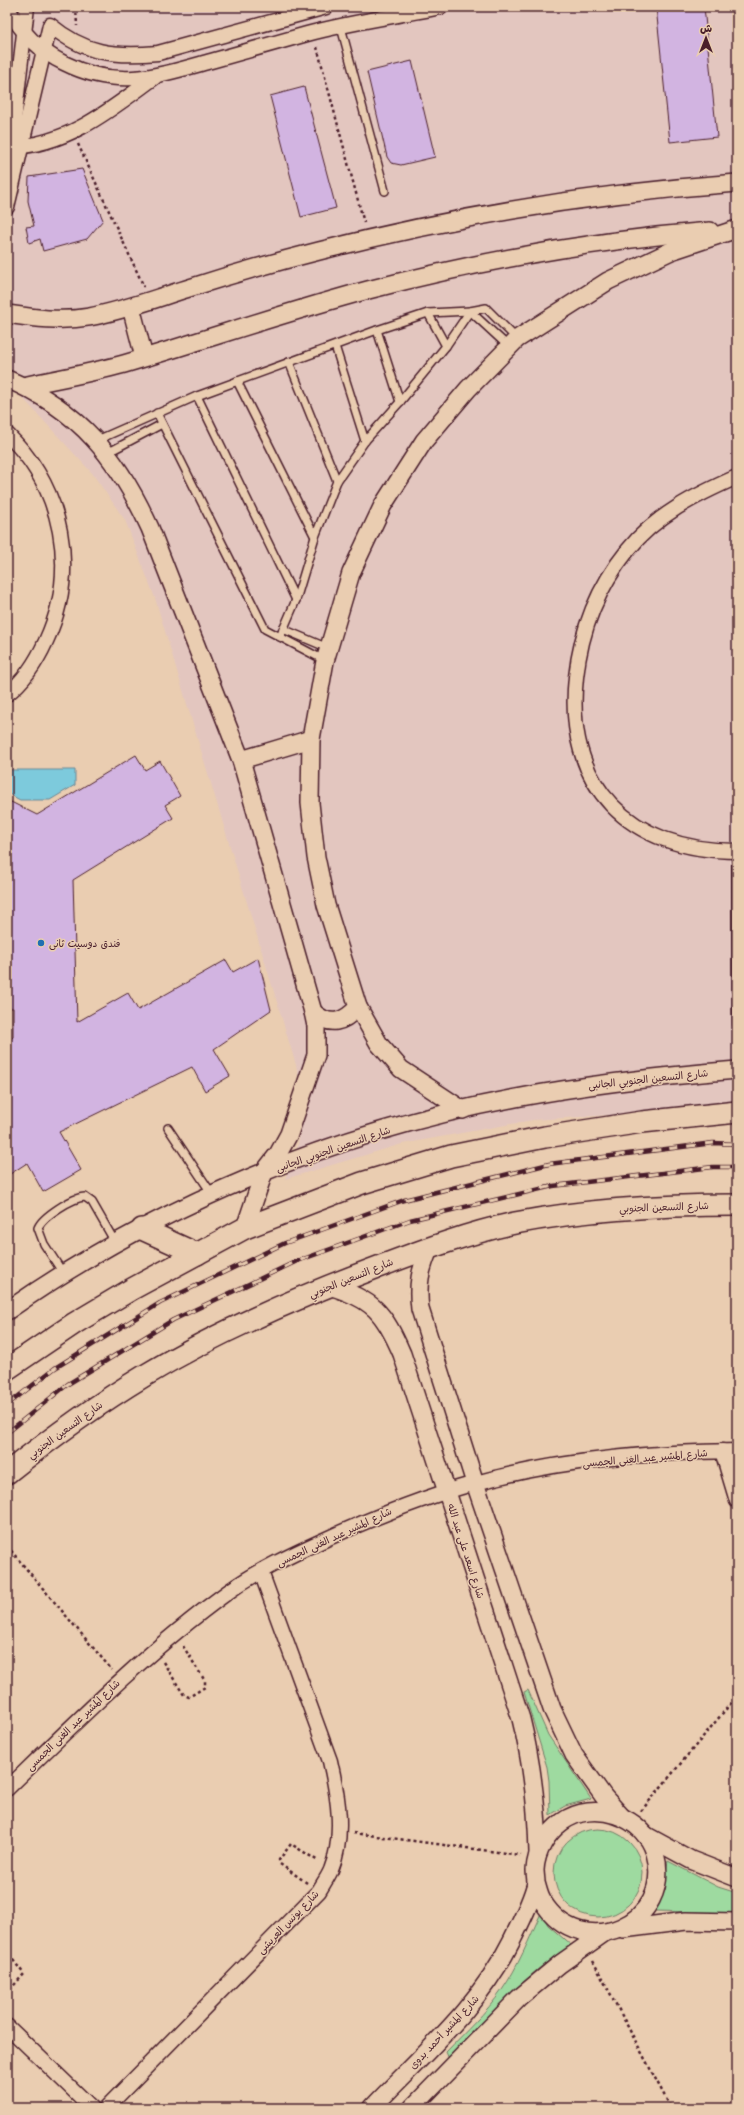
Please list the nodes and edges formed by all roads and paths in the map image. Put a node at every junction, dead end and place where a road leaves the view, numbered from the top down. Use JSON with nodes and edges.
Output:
{"nodes":[{"id":1,"x":7,"y":7,"type":"edge"},
{"id":2,"x":27,"y":7,"type":"edge"},
{"id":3,"x":326,"y":7,"type":"edge"},
{"id":4,"x":441,"y":7,"type":"edge"},
{"id":5,"x":308,"y":11,"type":"junction"},
{"id":6,"x":341,"y":27,"type":"junction"},
{"id":7,"x":313,"y":33,"type":"junction"},
{"id":8,"x":157,"y":75,"type":"junction"},
{"id":9,"x":73,"y":132,"type":"junction"},
{"id":10,"x":7,"y":148,"type":"edge"},
{"id":11,"x":7,"y":183,"type":"edge"},
{"id":12,"x":737,"y":183,"type":"edge"},
{"id":13,"x":385,"y":190,"type":"dead end"},
{"id":14,"x":7,"y":207,"type":"edge"},
{"id":15,"x":737,"y":229,"type":"edge"},
{"id":16,"x":368,"y":239,"type":"junction"},
{"id":17,"x":150,"y":300,"type":"junction"},
{"id":18,"x":131,"y":306,"type":"junction"},
{"id":19,"x":470,"y":312,"type":"junction"},
{"id":20,"x":428,"y":313,"type":"junction"},
{"id":21,"x":7,"y":314,"type":"edge"},
{"id":22,"x":377,"y":330,"type":"junction"},
{"id":23,"x":513,"y":343,"type":"junction"},
{"id":24,"x":335,"y":346,"type":"junction"},
{"id":25,"x":446,"y":346,"type":"junction"},
{"id":26,"x":144,"y":357,"type":"junction"},
{"id":27,"x":289,"y":362,"type":"junction"},
{"id":28,"x":7,"y":379,"type":"edge"},
{"id":29,"x":237,"y":382,"type":"junction"},
{"id":30,"x":23,"y":386,"type":"junction"},
{"id":31,"x":197,"y":396,"type":"junction"},
{"id":32,"x":400,"y":402,"type":"junction"},
{"id":33,"x":157,"y":413,"type":"junction"},
{"id":34,"x":162,"y":424,"type":"junction"},
{"id":35,"x":7,"y":434,"type":"edge"},
{"id":36,"x":95,"y":441,"type":"junction"},
{"id":37,"x":365,"y":441,"type":"junction"},
{"id":38,"x":107,"y":453,"type":"junction"},
{"id":39,"x":737,"y":477,"type":"edge"},
{"id":40,"x":337,"y":481,"type":"junction"},
{"id":41,"x":315,"y":537,"type":"junction"},
{"id":42,"x":296,"y":600,"type":"junction"},
{"id":43,"x":283,"y":629,"type":"junction"},
{"id":44,"x":280,"y":637,"type":"junction"},
{"id":45,"x":327,"y":654,"type":"junction"},
{"id":46,"x":7,"y":694,"type":"edge"},
{"id":47,"x":311,"y":739,"type":"junction"},
{"id":48,"x":241,"y":760,"type":"junction"},
{"id":49,"x":737,"y":851,"type":"edge"},
{"id":50,"x":358,"y":1007,"type":"junction"},
{"id":51,"x":314,"y":1012,"type":"junction"},
{"id":52,"x":737,"y":1024,"type":"edge"},
{"id":53,"x":737,"y":1070,"type":"edge"},
{"id":54,"x":463,"y":1110,"type":"junction"},
{"id":55,"x":737,"y":1112,"type":"edge"},
{"id":56,"x":168,"y":1128,"type":"dead end"},
{"id":57,"x":264,"y":1172,"type":"junction"},
{"id":58,"x":212,"y":1195,"type":"junction"},
{"id":59,"x":737,"y":1205,"type":"edge"},
{"id":60,"x":245,"y":1228,"type":"junction"},
{"id":61,"x":142,"y":1229,"type":"junction"},
{"id":62,"x":115,"y":1242,"type":"junction"},
{"id":63,"x":430,"y":1247,"type":"junction"},
{"id":64,"x":197,"y":1254,"type":"junction"},
{"id":65,"x":62,"y":1273,"type":"junction"},
{"id":66,"x":329,"y":1286,"type":"junction"},
{"id":67,"x":7,"y":1311,"type":"edge"},
{"id":68,"x":7,"y":1369,"type":"edge"},
{"id":69,"x":737,"y":1451,"type":"edge"},
{"id":70,"x":722,"y":1452,"type":"junction"},
{"id":71,"x":7,"y":1473,"type":"edge"},
{"id":72,"x":475,"y":1483,"type":"junction"},
{"id":73,"x":446,"y":1491,"type":"junction"},
{"id":74,"x":737,"y":1501,"type":"edge"},
{"id":75,"x":7,"y":1546,"type":"edge"},
{"id":76,"x":261,"y":1572,"type":"junction"},
{"id":77,"x":175,"y":1634,"type":"junction"},
{"id":78,"x":155,"y":1651,"type":"junction"},
{"id":79,"x":120,"y":1679,"type":"junction"},
{"id":80,"x":737,"y":1696,"type":"edge"},
{"id":81,"x":7,"y":1789,"type":"edge"},
{"id":82,"x":626,"y":1819,"type":"junction"},
{"id":83,"x":339,"y":1832,"type":"junction"},
{"id":84,"x":645,"y":1835,"type":"junction"},
{"id":85,"x":537,"y":1855,"type":"junction"},
{"id":86,"x":331,"y":1870,"type":"junction"},
{"id":87,"x":737,"y":1878,"type":"edge"},
{"id":88,"x":536,"y":1883,"type":"junction"},
{"id":89,"x":319,"y":1891,"type":"junction"},
{"id":90,"x":737,"y":1922,"type":"edge"},
{"id":91,"x":611,"y":1931,"type":"junction"},
{"id":92,"x":585,"y":1946,"type":"junction"},
{"id":93,"x":7,"y":1961,"type":"edge"},
{"id":94,"x":7,"y":1993,"type":"edge"},
{"id":95,"x":7,"y":2026,"type":"edge"},
{"id":96,"x":92,"y":2108,"type":"edge"},
{"id":97,"x":106,"y":2108,"type":"edge"},
{"id":98,"x":372,"y":2108,"type":"edge"},
{"id":99,"x":412,"y":2108,"type":"edge"},
{"id":100,"x":671,"y":2108,"type":"edge"}],
"edges":[{"from":1,"to":8,"type":"street"},
{"from":2,"to":11,"type":"street"},
{"from":3,"to":5,"type":"street"},
{"from":4,"to":6,"type":"street"},
{"from":5,"to":7,"type":"street"},
{"from":5,"to":14,"type":"street"},
{"from":6,"to":7,"type":"street"},
{"from":6,"to":13,"type":"lane"},
{"from":7,"to":8,"type":"street"},
{"from":7,"to":16,"type":"path"},
{"from":8,"to":9,"type":"street"},
{"from":9,"to":10,"type":"street"},
{"from":9,"to":17,"type":"path"},
{"from":12,"to":16,"type":"street"},
{"from":15,"to":23,"type":"street"},
{"from":15,"to":26,"type":"street"},
{"from":16,"to":17,"type":"street"},
{"from":17,"to":18,"type":"street"},
{"from":18,"to":21,"type":"street"},
{"from":18,"to":26,"type":"street"},
{"from":19,"to":20,"type":"lane"},
{"from":19,"to":23,"type":"lane"},
{"from":19,"to":23,"type":"lane"},
{"from":19,"to":25,"type":"lane"},
{"from":20,"to":22,"type":"lane"},
{"from":20,"to":25,"type":"lane"},
{"from":22,"to":24,"type":"lane"},
{"from":22,"to":32,"type":"lane"},
{"from":23,"to":45,"type":"street"},
{"from":24,"to":27,"type":"lane"},
{"from":24,"to":37,"type":"lane"},
{"from":25,"to":32,"type":"lane"},
{"from":26,"to":30,"type":"street"},
{"from":27,"to":29,"type":"lane"},
{"from":27,"to":40,"type":"lane"},
{"from":28,"to":30,"type":"street"},
{"from":29,"to":31,"type":"lane"},
{"from":29,"to":41,"type":"lane"},
{"from":30,"to":36,"type":"street"},
{"from":31,"to":33,"type":"lane"},
{"from":31,"to":42,"type":"lane"},
{"from":32,"to":37,"type":"lane"},
{"from":33,"to":34,"type":"lane"},
{"from":33,"to":36,"type":"lane"},
{"from":34,"to":38,"type":"lane"},
{"from":34,"to":44,"type":"lane"},
{"from":35,"to":46,"type":"street"},
{"from":36,"to":38,"type":"street"},
{"from":37,"to":40,"type":"lane"},
{"from":38,"to":48,"type":"street"},
{"from":39,"to":49,"type":"street"},
{"from":40,"to":41,"type":"lane"},
{"from":41,"to":42,"type":"lane"},
{"from":42,"to":43,"type":"lane"},
{"from":43,"to":44,"type":"lane"},
{"from":43,"to":45,"type":"lane"},
{"from":44,"to":45,"type":"lane"},
{"from":45,"to":47,"type":"street"},
{"from":47,"to":48,"type":"street"},
{"from":47,"to":50,"type":"street"},
{"from":48,"to":51,"type":"street"},
{"from":49,"to":52,"type":"lane"},
{"from":50,"to":51,"type":"street"},
{"from":50,"to":54,"type":"street"},
{"from":51,"to":57,"type":"street"},
{"from":53,"to":54,"type":"street","name":"شارع التسعين الجنوبي الجانبى"},
{"from":54,"to":57,"type":"street","name":"شارع التسعين الجنوبي الجانبى"},
{"from":55,"to":60,"type":"main road"},
{"from":56,"to":58,"type":"lane"},
{"from":57,"to":58,"type":"street","name":"شارع التسعين الجنوبي الجانبى"},
{"from":57,"to":60,"type":"street"},
{"from":58,"to":61,"type":"street","name":"شارع التسعين الجنوبي الجانبى"},
{"from":59,"to":63,"type":"main road","name":"شارع التسعين الجنوبي"},
{"from":60,"to":64,"type":"main road"},
{"from":61,"to":62,"type":"street","name":"شارع التسعين الجنوبي الجانبى"},
{"from":61,"to":64,"type":"main road"},
{"from":62,"to":65,"type":"street","name":"شارع التسعين الجنوبي الجانبى"},
{"from":62,"to":65,"type":"lane"},
{"from":63,"to":66,"type":"main road","name":"شارع التسعين الجنوبي"},
{"from":63,"to":72,"type":"street"},
{"from":64,"to":68,"type":"main road"},
{"from":65,"to":67,"type":"street","name":"شارع التسعين الجنوبي الجانبى"},
{"from":66,"to":71,"type":"main road","name":"شارع التسعين الجنوبي"},
{"from":66,"to":73,"type":"street","name":"شارع اسعد على عبد الله"},
{"from":69,"to":70,"type":"street","name":"شارع المشير عبد الغنى الجمسى"},
{"from":70,"to":72,"type":"street","name":"شارع المشير عبد الغنى الجمسى"},
{"from":70,"to":74,"type":"street"},
{"from":72,"to":73,"type":"street","name":"شارع المشير عبد الغنى الجمسى"},
{"from":72,"to":82,"type":"street"},
{"from":73,"to":76,"type":"street","name":"شارع المشير عبد الغنى الجمسى"},
{"from":73,"to":85,"type":"street","name":"شارع اسعد على عبد الله"},
{"from":75,"to":79,"type":"path"},
{"from":76,"to":77,"type":"street","name":"شارع المشير عبد الغنى الجمسى"},
{"from":76,"to":83,"type":"street","name":"شارع يونس العريشى"},
{"from":77,"to":78,"type":"street","name":"شارع المشير عبد الغنى الجمسى"},
{"from":77,"to":78,"type":"path"},
{"from":78,"to":79,"type":"street","name":"شارع المشير عبد الغنى الجمسى"},
{"from":79,"to":81,"type":"street","name":"شارع المشير عبد الغنى الجمسى"},
{"from":80,"to":82,"type":"path"},
{"from":82,"to":84,"type":"street"},
{"from":82,"to":85,"type":"street"},
{"from":83,"to":85,"type":"path"},
{"from":83,"to":86,"type":"street","name":"شارع يونس العريشى"},
{"from":84,"to":87,"type":"street"},
{"from":84,"to":91,"type":"street"},
{"from":85,"to":88,"type":"street"},
{"from":86,"to":89,"type":"street","name":"شارع يونس العريشى"},
{"from":86,"to":89,"type":"path"},
{"from":88,"to":91,"type":"street"},
{"from":88,"to":98,"type":"street","name":"شارع المشير أحمد بدوى"},
{"from":89,"to":97,"type":"street","name":"شارع يونس العريشى"},
{"from":90,"to":91,"type":"street"},
{"from":91,"to":92,"type":"street"},
{"from":92,"to":99,"type":"street"},
{"from":92,"to":100,"type":"path"},
{"from":93,"to":94,"type":"path"},
{"from":95,"to":96,"type":"street"}]}
